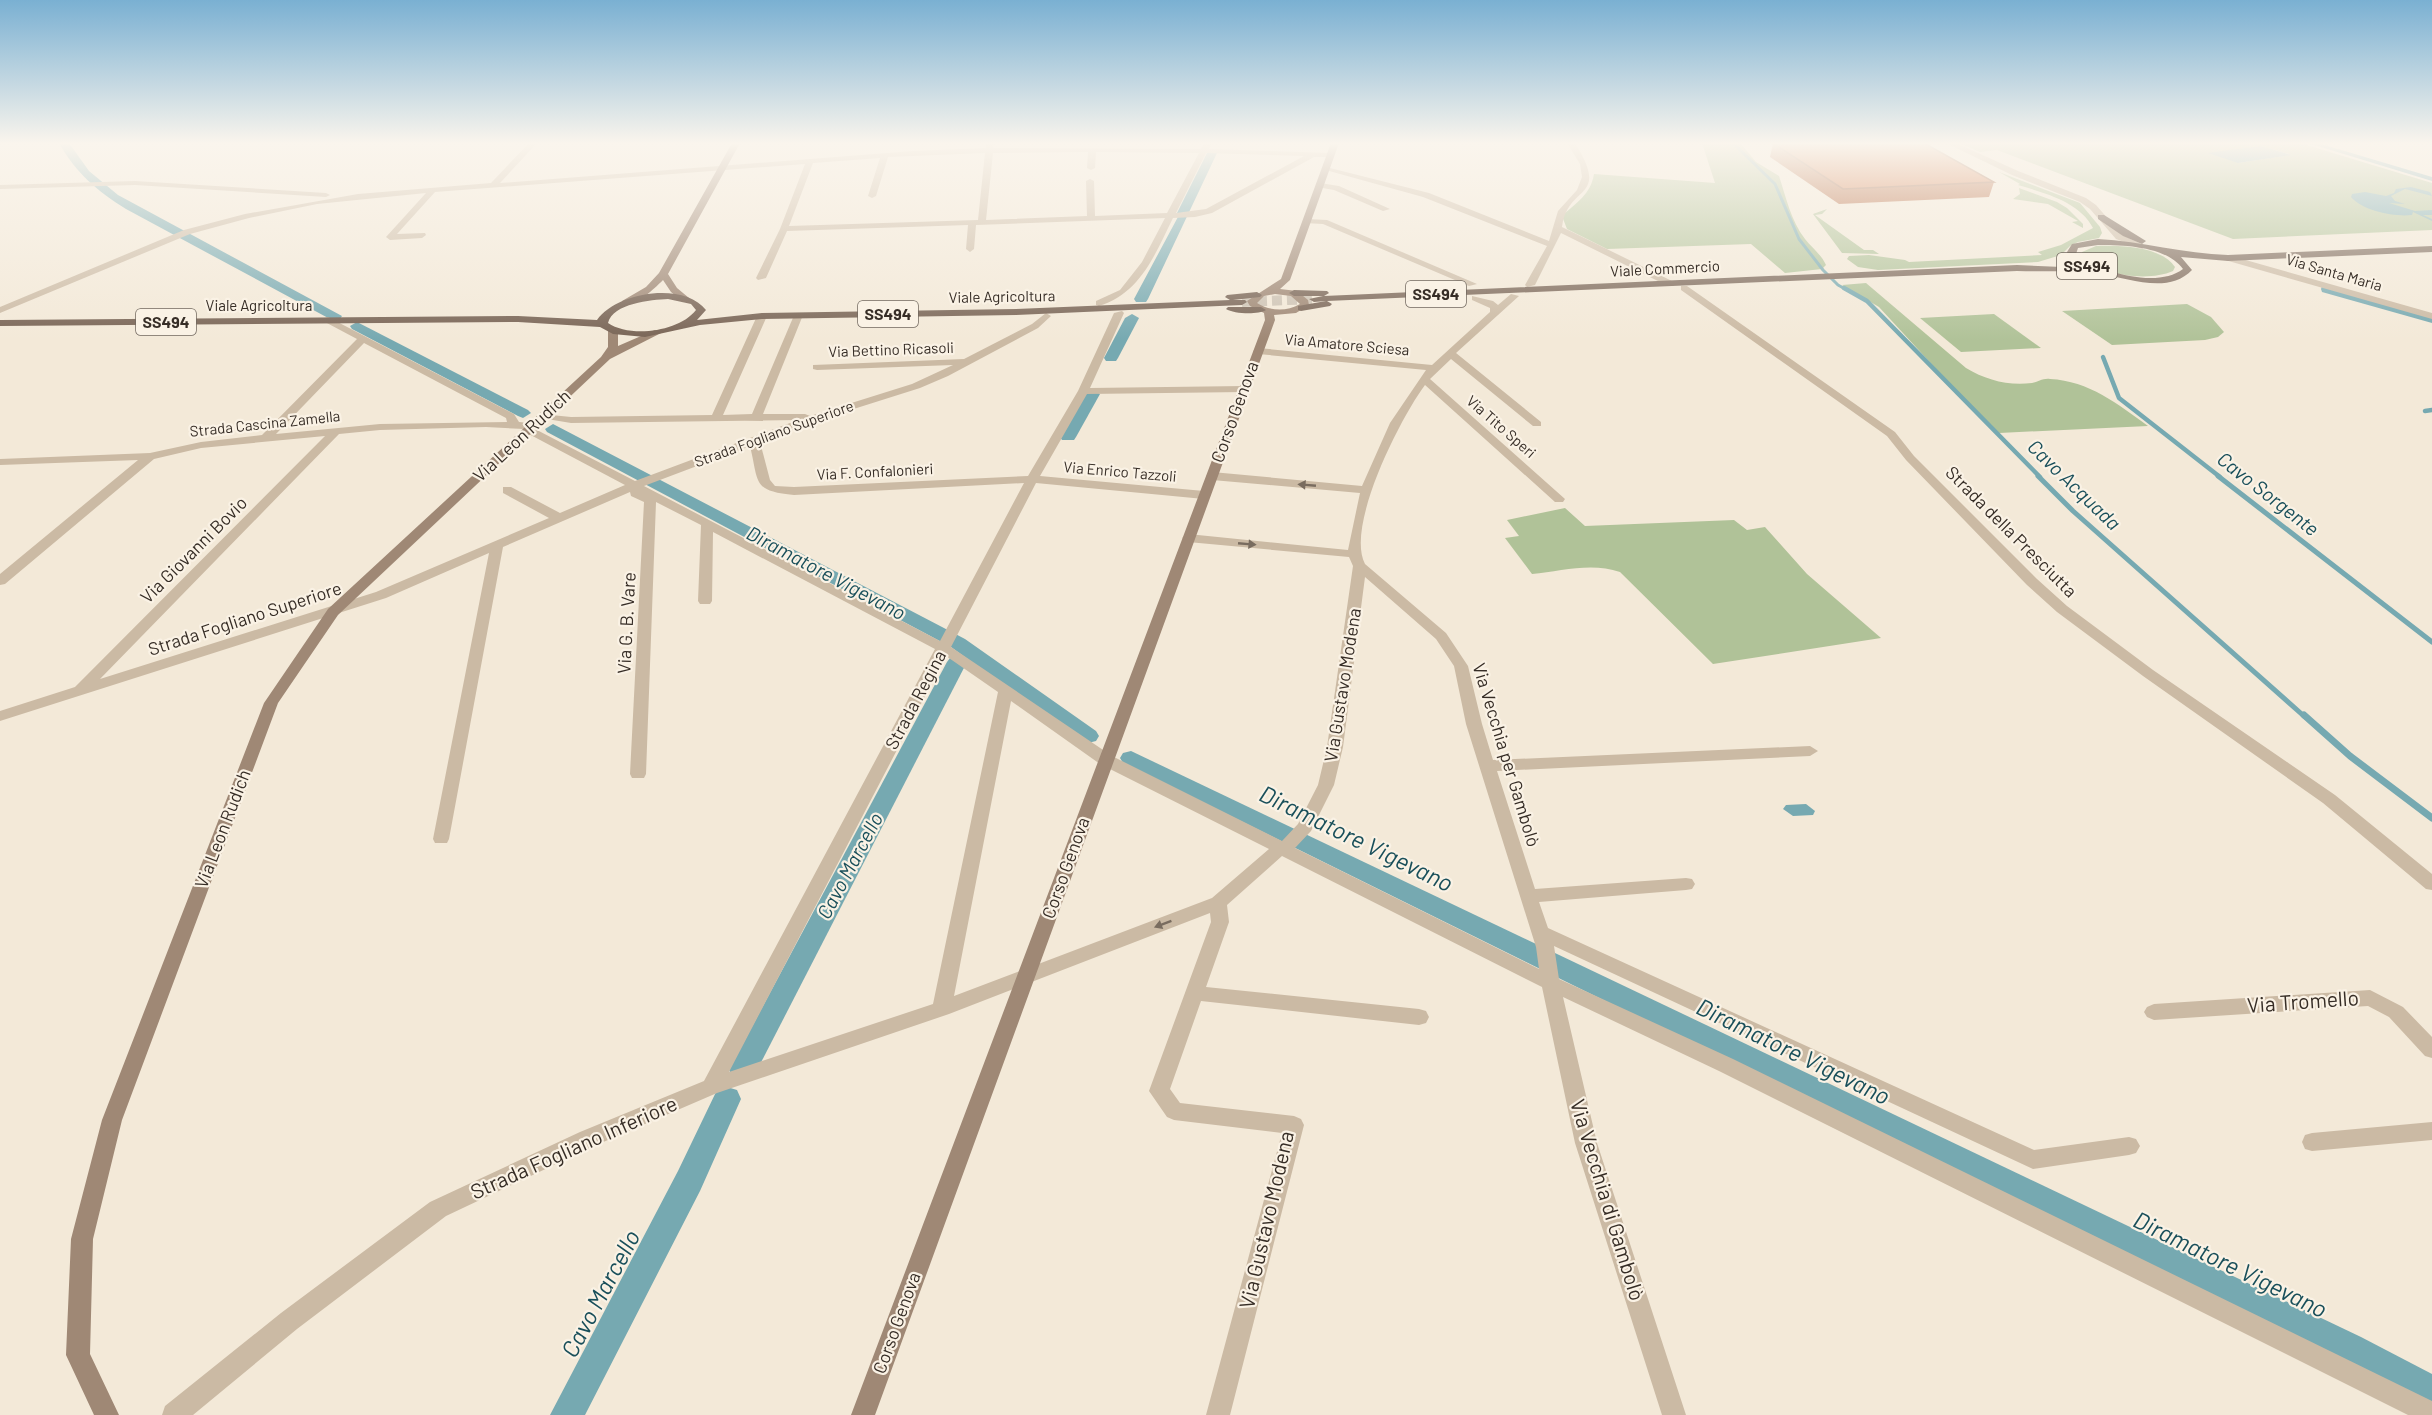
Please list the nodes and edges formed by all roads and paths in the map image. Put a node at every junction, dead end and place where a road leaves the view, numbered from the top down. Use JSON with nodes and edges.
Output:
{"nodes":[{"id":1,"x":286,"y":209,"type":"edge"},
{"id":2,"x":416,"y":209,"type":"edge"},
{"id":3,"x":699,"y":209,"type":"edge"},
{"id":4,"x":792,"y":209,"type":"edge"},
{"id":5,"x":983,"y":209,"type":"edge"},
{"id":6,"x":1091,"y":209,"type":"edge"},
{"id":7,"x":1174,"y":209,"type":"edge"},
{"id":8,"x":1216,"y":209,"type":"edge"},
{"id":9,"x":1311,"y":209,"type":"edge"},
{"id":10,"x":1461,"y":209,"type":"edge"},
{"id":11,"x":1564,"y":209,"type":"edge"},
{"id":12,"x":2092,"y":209,"type":"edge"},
{"id":13,"x":1171,"y":215,"type":"junction"},
{"id":14,"x":1091,"y":217,"type":"junction"},
{"id":15,"x":2102,"y":219,"type":"junction"},
{"id":16,"x":982,"y":221,"type":"dead end"},
{"id":17,"x":1306,"y":221,"type":"junction"},
{"id":18,"x":972,"y":224,"type":"junction"},
{"id":19,"x":1558,"y":228,"type":"junction"},
{"id":20,"x":784,"y":229,"type":"junction"},
{"id":21,"x":422,"y":235,"type":"dead end"},
{"id":22,"x":2086,"y":243,"type":"junction"},
{"id":23,"x":1551,"y":245,"type":"junction"},
{"id":24,"x":2142,"y":246,"type":"junction"},
{"id":25,"x":970,"y":249,"type":"dead end"},
{"id":26,"x":2432,"y":249,"type":"edge"},
{"id":27,"x":2161,"y":251,"type":"junction"},
{"id":28,"x":2345,"y":253,"type":"junction"},
{"id":29,"x":2072,"y":255,"type":"junction"},
{"id":30,"x":2228,"y":258,"type":"junction"},
{"id":31,"x":2017,"y":268,"type":"junction"},
{"id":32,"x":2188,"y":270,"type":"junction"},
{"id":33,"x":2101,"y":271,"type":"junction"},
{"id":34,"x":663,"y":274,"type":"junction"},
{"id":35,"x":761,"y":278,"type":"dead end"},
{"id":36,"x":1285,"y":280,"type":"junction"},
{"id":37,"x":1472,"y":284,"type":"dead end"},
{"id":38,"x":1530,"y":285,"type":"junction"},
{"id":39,"x":1678,"y":286,"type":"junction"},
{"id":40,"x":1123,"y":292,"type":"junction"},
{"id":41,"x":1270,"y":292,"type":"junction"},
{"id":42,"x":1292,"y":293,"type":"junction"},
{"id":43,"x":1257,"y":296,"type":"junction"},
{"id":44,"x":1514,"y":296,"type":"junction"},
{"id":45,"x":684,"y":298,"type":"junction"},
{"id":46,"x":1475,"y":298,"type":"junction"},
{"id":47,"x":1314,"y":299,"type":"tunnel mouth"},
{"id":48,"x":1132,"y":302,"type":"junction"},
{"id":49,"x":1242,"y":302,"type":"tunnel mouth"},
{"id":50,"x":1099,"y":303,"type":"junction"},
{"id":51,"x":622,"y":304,"type":"junction"},
{"id":52,"x":699,"y":304,"type":"junction"},
{"id":53,"x":1301,"y":308,"type":"junction"},
{"id":54,"x":0,"y":310,"type":"edge"},
{"id":55,"x":1495,"y":312,"type":"junction"},
{"id":56,"x":978,"y":313,"type":"junction"},
{"id":57,"x":1119,"y":313,"type":"junction"},
{"id":58,"x":1270,"y":313,"type":"junction"},
{"id":59,"x":798,"y":315,"type":"junction"},
{"id":60,"x":762,"y":316,"type":"junction"},
{"id":61,"x":1046,"y":316,"type":"junction"},
{"id":62,"x":2432,"y":316,"type":"edge"},
{"id":63,"x":518,"y":319,"type":"junction"},
{"id":64,"x":330,"y":320,"type":"junction"},
{"id":65,"x":0,"y":323,"type":"edge"},
{"id":66,"x":603,"y":324,"type":"junction"},
{"id":67,"x":680,"y":326,"type":"junction"},
{"id":68,"x":613,"y":331,"type":"junction"},
{"id":69,"x":658,"y":332,"type":"junction"},
{"id":70,"x":363,"y":339,"type":"junction"},
{"id":71,"x":1258,"y":351,"type":"junction"},
{"id":72,"x":1450,"y":353,"type":"junction"},
{"id":73,"x":605,"y":359,"type":"junction"},
{"id":74,"x":964,"y":362,"type":"junction"},
{"id":75,"x":818,"y":367,"type":"dead end"},
{"id":76,"x":1434,"y":368,"type":"junction"},
{"id":77,"x":1424,"y":379,"type":"junction"},
{"id":78,"x":1244,"y":389,"type":"junction"},
{"id":79,"x":1083,"y":391,"type":"junction"},
{"id":80,"x":545,"y":416,"type":"junction"},
{"id":81,"x":818,"y":417,"type":"junction"},
{"id":82,"x":716,"y":418,"type":"junction"},
{"id":83,"x":756,"y":418,"type":"junction"},
{"id":84,"x":1537,"y":424,"type":"dead end"},
{"id":85,"x":513,"y":425,"type":"junction"},
{"id":86,"x":531,"y":428,"type":"junction"},
{"id":87,"x":336,"y":431,"type":"junction"},
{"id":88,"x":265,"y":439,"type":"junction"},
{"id":89,"x":753,"y":440,"type":"junction"},
{"id":90,"x":150,"y":456,"type":"junction"},
{"id":91,"x":0,"y":462,"type":"edge"},
{"id":92,"x":1212,"y":476,"type":"junction"},
{"id":93,"x":1032,"y":479,"type":"junction"},
{"id":94,"x":636,"y":486,"type":"junction"},
{"id":95,"x":507,"y":490,"type":"dead end"},
{"id":96,"x":1366,"y":490,"type":"junction"},
{"id":97,"x":1204,"y":495,"type":"junction"},
{"id":98,"x":1559,"y":499,"type":"dead end"},
{"id":99,"x":559,"y":518,"type":"junction"},
{"id":100,"x":708,"y":522,"type":"junction"},
{"id":101,"x":1188,"y":538,"type":"junction"},
{"id":102,"x":497,"y":545,"type":"junction"},
{"id":103,"x":1357,"y":560,"type":"junction"},
{"id":104,"x":0,"y":581,"type":"edge"},
{"id":105,"x":705,"y":601,"type":"dead end"},
{"id":106,"x":333,"y":612,"type":"junction"},
{"id":107,"x":948,"y":641,"type":"junction"},
{"id":108,"x":1005,"y":692,"type":"junction"},
{"id":109,"x":78,"y":693,"type":"junction"},
{"id":110,"x":0,"y":716,"type":"edge"},
{"id":111,"x":1810,"y":751,"type":"dead end"},
{"id":112,"x":1106,"y":760,"type":"junction"},
{"id":113,"x":1487,"y":766,"type":"junction"},
{"id":114,"x":638,"y":774,"type":"dead end"},
{"id":115,"x":441,"y":839,"type":"dead end"},
{"id":116,"x":1283,"y":847,"type":"junction"},
{"id":117,"x":1686,"y":884,"type":"dead end"},
{"id":118,"x":2432,"y":884,"type":"edge"},
{"id":119,"x":1529,"y":896,"type":"junction"},
{"id":120,"x":1218,"y":903,"type":"junction"},
{"id":121,"x":1543,"y":939,"type":"junction"},
{"id":122,"x":1026,"y":977,"type":"junction"},
{"id":123,"x":1550,"y":978,"type":"junction"},
{"id":124,"x":1195,"y":993,"type":"junction"},
{"id":125,"x":942,"y":1009,"type":"junction"},
{"id":126,"x":2154,"y":1012,"type":"dead end"},
{"id":127,"x":1419,"y":1017,"type":"dead end"},
{"id":128,"x":2432,"y":1050,"type":"edge"},
{"id":129,"x":711,"y":1088,"type":"junction"},
{"id":130,"x":2432,"y":1131,"type":"edge"},
{"id":131,"x":2312,"y":1142,"type":"dead end"},
{"id":132,"x":2129,"y":1146,"type":"dead end"},
{"id":133,"x":2432,"y":1414,"type":"edge"},
{"id":134,"x":107,"y":1415,"type":"edge"},
{"id":135,"x":174,"y":1415,"type":"edge"},
{"id":136,"x":863,"y":1415,"type":"edge"},
{"id":137,"x":1218,"y":1415,"type":"edge"},
{"id":138,"x":1674,"y":1415,"type":"edge"}],
"edges":[{"from":1,"to":54,"type":"street"},
{"from":2,"to":21,"type":"street"},
{"from":3,"to":34,"type":"main road"},
{"from":4,"to":20,"type":"street"},
{"from":5,"to":16,"type":"street"},
{"from":6,"to":14,"type":"street"},
{"from":7,"to":13,"type":"street"},
{"from":8,"to":13,"type":"street"},
{"from":9,"to":17,"type":"main road"},
{"from":10,"to":23,"type":"street"},
{"from":11,"to":19,"type":"street"},
{"from":12,"to":15,"type":"street"},
{"from":13,"to":14,"type":"street"},
{"from":13,"to":40,"type":"street"},
{"from":14,"to":18,"type":"street"},
{"from":15,"to":22,"type":"street"},
{"from":15,"to":24,"type":"street"},
{"from":15,"to":28,"type":"main road"},
{"from":17,"to":36,"type":"main road"},
{"from":17,"to":37,"type":"street"},
{"from":18,"to":20,"type":"street"},
{"from":18,"to":25,"type":"street"},
{"from":19,"to":23,"type":"street"},
{"from":19,"to":39,"type":"street","name":"Strada della Presciutta"},
{"from":20,"to":35,"type":"street"},
{"from":22,"to":24,"type":"main road","number":"SS494"},
{"from":22,"to":29,"type":"main road","number":"SS494"},
{"from":23,"to":38,"type":"street"},
{"from":24,"to":27,"type":"main road","number":"SS494"},
{"from":26,"to":28,"type":"main road","number":"SS494"},
{"from":27,"to":30,"type":"main road","number":"SS494"},
{"from":27,"to":32,"type":"main road","number":"SS494"},
{"from":28,"to":30,"type":"main road","number":"SS494"},
{"from":29,"to":31,"type":"main road","number":"SS494"},
{"from":29,"to":33,"type":"main road","number":"SS494"},
{"from":30,"to":32,"type":"main road","number":"SS494"},
{"from":30,"to":62,"type":"street","name":"Via Santa Maria"},
{"from":31,"to":33,"type":"main road","number":"SS494"},
{"from":31,"to":39,"type":"main road","number":"SS494"},
{"from":32,"to":33,"type":"main road","number":"SS494"},
{"from":34,"to":45,"type":"main road"},
{"from":34,"to":51,"type":"main road"},
{"from":36,"to":41,"type":"main road"},
{"from":36,"to":42,"type":"main road"},
{"from":38,"to":39,"type":"main road"},
{"from":38,"to":42,"type":"main road"},
{"from":39,"to":44,"type":"main road"},
{"from":39,"to":47,"type":"main road","name":"Viale Commercio","number":"SS494"},
{"from":39,"to":118,"type":"street","name":"Strada della Presciutta"},
{"from":40,"to":48,"type":"street"},
{"from":40,"to":50,"type":"street"},
{"from":41,"to":42,"type":"main road"},
{"from":41,"to":43,"type":"main road"},
{"from":42,"to":53,"type":"main road"},
{"from":43,"to":48,"type":"main road"},
{"from":43,"to":58,"type":"main road"},
{"from":44,"to":46,"type":"main road"},
{"from":44,"to":55,"type":"street"},
{"from":45,"to":51,"type":"main road","name":"Viale Agricoltura","number":"SS494"},
{"from":45,"to":52,"type":"main road","name":"Viale Agricoltura","number":"SS494"},
{"from":46,"to":53,"type":"main road"},
{"from":46,"to":55,"type":"street"},
{"from":48,"to":50,"type":"main road"},
{"from":49,"to":56,"type":"main road","name":"Viale Agricoltura","number":"SS494"},
{"from":50,"to":56,"type":"main road"},
{"from":51,"to":63,"type":"main road","name":"Viale Agricoltura","number":"SS494"},
{"from":51,"to":66,"type":"main road"},
{"from":52,"to":60,"type":"main road","name":"Viale Agricoltura","number":"SS494"},
{"from":52,"to":67,"type":"main road","name":"Viale Agricoltura","number":"SS494"},
{"from":53,"to":58,"type":"main road"},
{"from":55,"to":72,"type":"street"},
{"from":56,"to":59,"type":"main road","name":"Viale Agricoltura","number":"SS494"},
{"from":56,"to":61,"type":"main road"},
{"from":57,"to":58,"type":"main road"},
{"from":57,"to":61,"type":"main road"},
{"from":57,"to":79,"type":"street","name":"Strada Regina"},
{"from":58,"to":71,"type":"main road","name":"Corso Genova"},
{"from":59,"to":60,"type":"main road","name":"Viale Agricoltura","number":"SS494"},
{"from":59,"to":83,"type":"street"},
{"from":60,"to":67,"type":"main road","name":"Viale Agricoltura","number":"SS494"},
{"from":60,"to":82,"type":"street"},
{"from":61,"to":74,"type":"street","name":"Strada Fogliano Superiore"},
{"from":63,"to":64,"type":"main road","name":"Viale Agricoltura","number":"SS494"},
{"from":63,"to":66,"type":"main road","name":"Viale Agricoltura","number":"SS494"},
{"from":64,"to":65,"type":"main road","name":"Viale Agricoltura","number":"SS494"},
{"from":64,"to":70,"type":"street"},
{"from":66,"to":68,"type":"main road","name":"Viale Agricoltura","number":"SS494"},
{"from":67,"to":69,"type":"main road","name":"Viale Agricoltura","number":"SS494"},
{"from":68,"to":69,"type":"main road","name":"Viale Agricoltura","number":"SS494"},
{"from":68,"to":73,"type":"main road"},
{"from":69,"to":73,"type":"main road","name":"Via Leon Rudich"},
{"from":70,"to":85,"type":"street"},
{"from":70,"to":88,"type":"street"},
{"from":71,"to":76,"type":"street","name":"Via Amatore Sciesa"},
{"from":71,"to":78,"type":"main road","name":"Corso Genova"},
{"from":72,"to":76,"type":"street"},
{"from":72,"to":84,"type":"street"},
{"from":73,"to":80,"type":"main road","name":"Via Leon Rudich"},
{"from":74,"to":75,"type":"street","name":"Via Bettino Ricasoli"},
{"from":74,"to":81,"type":"street","name":"Strada Fogliano Superiore"},
{"from":76,"to":77,"type":"street"},
{"from":77,"to":96,"type":"street"},
{"from":77,"to":98,"type":"street","name":"Via Tito Speri"},
{"from":78,"to":79,"type":"street"},
{"from":78,"to":92,"type":"main road","name":"Corso Genova"},
{"from":79,"to":93,"type":"street","name":"Strada Regina"},
{"from":80,"to":82,"type":"street"},
{"from":80,"to":86,"type":"main road","name":"Via Leon Rudich"},
{"from":81,"to":83,"type":"street"},
{"from":81,"to":89,"type":"street","name":"Strada Fogliano Superiore"},
{"from":82,"to":83,"type":"street"},
{"from":85,"to":86,"type":"street","name":"Strada Cascina Zamella"},
{"from":85,"to":87,"type":"street","name":"Strada Cascina Zamella"},
{"from":86,"to":94,"type":"street"},
{"from":86,"to":106,"type":"main road","name":"Via Leon Rudich"},
{"from":87,"to":88,"type":"street","name":"Strada Cascina Zamella"},
{"from":87,"to":109,"type":"street","name":"Via Giovanni Bovio"},
{"from":88,"to":90,"type":"street","name":"Strada Cascina Zamella"},
{"from":89,"to":93,"type":"street","name":"Via F. Confalonieri"},
{"from":89,"to":94,"type":"street","name":"Strada Fogliano Superiore"},
{"from":90,"to":91,"type":"street","name":"Strada Cascina Zamella"},
{"from":90,"to":104,"type":"street"},
{"from":96,"to":92,"type":"street","one_way":true},
{"from":92,"to":97,"type":"main road","name":"Corso Genova"},
{"from":93,"to":97,"type":"street","name":"Via Enrico Tazzoli"},
{"from":93,"to":107,"type":"street","name":"Strada Regina"},
{"from":94,"to":99,"type":"street","name":"Strada Fogliano Superiore"},
{"from":94,"to":100,"type":"street"},
{"from":94,"to":114,"type":"street","name":"Via G. B. Vare"},
{"from":95,"to":99,"type":"street"},
{"from":96,"to":103,"type":"street"},
{"from":97,"to":101,"type":"main road","name":"Corso Genova"},
{"from":99,"to":102,"type":"street","name":"Strada Fogliano Superiore"},
{"from":100,"to":105,"type":"street"},
{"from":100,"to":107,"type":"street"},
{"from":101,"to":103,"type":"street","one_way":true},
{"from":101,"to":112,"type":"main road","name":"Corso Genova"},
{"from":102,"to":106,"type":"street","name":"Strada Fogliano Superiore"},
{"from":102,"to":115,"type":"street"},
{"from":103,"to":113,"type":"street","name":"Via Vecchia per Gambolò"},
{"from":103,"to":116,"type":"street","name":"Via Gustavo Modena"},
{"from":106,"to":109,"type":"street","name":"Strada Fogliano Superiore"},
{"from":106,"to":134,"type":"main road","name":"Via Leon Rudich"},
{"from":107,"to":108,"type":"street"},
{"from":107,"to":129,"type":"street","name":"Strada Regina"},
{"from":108,"to":112,"type":"street"},
{"from":108,"to":125,"type":"street"},
{"from":109,"to":110,"type":"street","name":"Strada Fogliano Superiore"},
{"from":111,"to":113,"type":"street"},
{"from":112,"to":116,"type":"street"},
{"from":112,"to":122,"type":"main road","name":"Corso Genova"},
{"from":113,"to":119,"type":"street","name":"Via Vecchia per Gambolò"},
{"from":116,"to":120,"type":"street","name":"Via Gustavo Modena"},
{"from":116,"to":123,"type":"street"},
{"from":117,"to":119,"type":"street"},
{"from":119,"to":121,"type":"street","name":"Via Vecchia per Gambolò"},
{"from":120,"to":122,"type":"street","name":"Via Gustavo Modena","one_way":true},
{"from":120,"to":124,"type":"street","name":"Via Gustavo Modena"},
{"from":121,"to":123,"type":"street","name":"Via Vecchia di Gambolò"},
{"from":121,"to":132,"type":"street"},
{"from":122,"to":125,"type":"street","name":"Strada Fogliano Inferiore"},
{"from":122,"to":136,"type":"main road","name":"Corso Genova"},
{"from":123,"to":133,"type":"street"},
{"from":123,"to":138,"type":"street","name":"Via Vecchia di Gambolò"},
{"from":124,"to":127,"type":"street"},
{"from":124,"to":137,"type":"street","name":"Via Gustavo Modena"},
{"from":125,"to":129,"type":"street","name":"Strada Fogliano Inferiore"},
{"from":126,"to":128,"type":"street","name":"Via Tromello"},
{"from":129,"to":135,"type":"street","name":"Strada Fogliano Inferiore"},
{"from":130,"to":131,"type":"street"}]}
